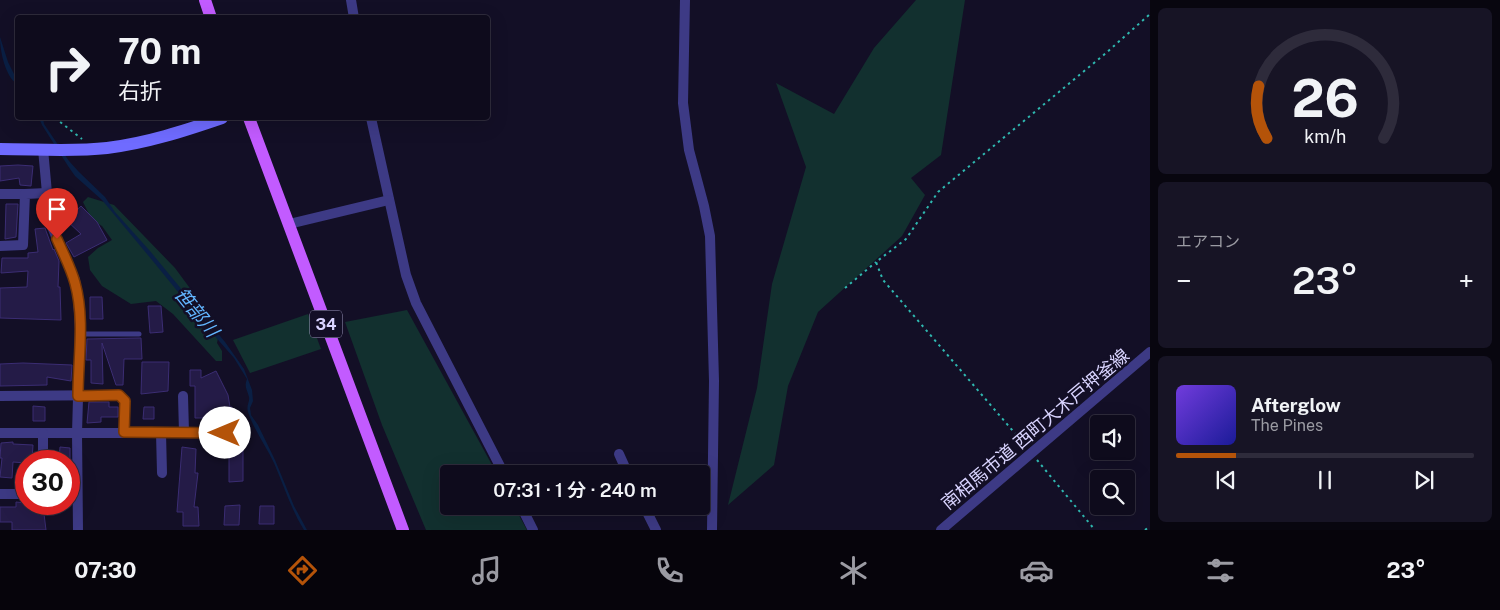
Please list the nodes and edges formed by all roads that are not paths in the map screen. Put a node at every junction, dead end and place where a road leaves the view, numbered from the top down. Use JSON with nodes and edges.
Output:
{"nodes":[{"id":1,"x":205,"y":0,"type":"edge"},
{"id":2,"x":351,"y":0,"type":"edge"},
{"id":3,"x":684,"y":0,"type":"edge"},
{"id":4,"x":210,"y":15,"type":"edge"},
{"id":5,"x":354,"y":15,"type":"edge"},
{"id":6,"x":216,"y":120,"type":"edge"},
{"id":7,"x":250,"y":120,"type":"edge"},
{"id":8,"x":372,"y":120,"type":"edge"},
{"id":9,"x":0,"y":149,"type":"edge"},
{"id":10,"x":47,"y":149,"type":"junction"},
{"id":11,"x":0,"y":194,"type":"edge"},
{"id":12,"x":25,"y":194,"type":"junction"},
{"id":13,"x":47,"y":194,"type":"junction"},
{"id":14,"x":389,"y":200,"type":"junction"},
{"id":15,"x":289,"y":224,"type":"junction"},
{"id":16,"x":0,"y":246,"type":"edge"},
{"id":17,"x":80,"y":334,"type":"junction"},
{"id":18,"x":139,"y":334,"type":"dead end"},
{"id":19,"x":1150,"y":352,"type":"edge"},
{"id":20,"x":0,"y":396,"type":"edge"},
{"id":21,"x":78,"y":396,"type":"junction"},
{"id":22,"x":183,"y":396,"type":"dead end"},
{"id":23,"x":124,"y":432,"type":"junction"},
{"id":24,"x":184,"y":432,"type":"junction"},
{"id":25,"x":0,"y":433,"type":"edge"},
{"id":26,"x":43,"y":433,"type":"junction"},
{"id":27,"x":77,"y":433,"type":"junction"},
{"id":28,"x":161,"y":433,"type":"junction"},
{"id":29,"x":225,"y":433,"type":"dead end"},
{"id":30,"x":43,"y":450,"type":"edge"},
{"id":31,"x":619,"y":454,"type":"dead end"},
{"id":32,"x":499,"y":465,"type":"edge"},
{"id":33,"x":624,"y":465,"type":"edge"},
{"id":34,"x":162,"y":473,"type":"dead end"},
{"id":35,"x":0,"y":494,"type":"edge"},
{"id":36,"x":15,"y":494,"type":"edge"},
{"id":37,"x":526,"y":515,"type":"edge"},
{"id":38,"x":648,"y":515,"type":"edge"},
{"id":39,"x":78,"y":530,"type":"edge"},
{"id":40,"x":404,"y":530,"type":"edge"},
{"id":41,"x":533,"y":530,"type":"edge"},
{"id":42,"x":656,"y":530,"type":"edge"},
{"id":43,"x":712,"y":530,"type":"edge"},
{"id":44,"x":941,"y":530,"type":"edge"}],
"edges":[{"from":1,"to":4,"type":"main road"},
{"from":2,"to":5,"type":"street"},
{"from":3,"to":43,"type":"street"},
{"from":6,"to":10,"type":"street"},
{"from":7,"to":15,"type":"main road","number":"34"},
{"from":8,"to":14,"type":"street"},
{"from":9,"to":10,"type":"street"},
{"from":10,"to":13,"type":"street"},
{"from":11,"to":12,"type":"street"},
{"from":12,"to":13,"type":"street"},
{"from":12,"to":16,"type":"street"},
{"from":13,"to":17,"type":"street"},
{"from":14,"to":15,"type":"street"},
{"from":14,"to":32,"type":"street"},
{"from":15,"to":40,"type":"main road","number":"34"},
{"from":17,"to":18,"type":"lane"},
{"from":17,"to":21,"type":"street"},
{"from":19,"to":44,"type":"street","name":"南相馬市道 西町大木戸押釜線"},
{"from":20,"to":21,"type":"street"},
{"from":21,"to":23,"type":"street"},
{"from":21,"to":27,"type":"street"},
{"from":22,"to":24,"type":"street"},
{"from":23,"to":27,"type":"street"},
{"from":23,"to":28,"type":"street"},
{"from":24,"to":28,"type":"street"},
{"from":24,"to":29,"type":"street"},
{"from":25,"to":26,"type":"street"},
{"from":26,"to":27,"type":"street"},
{"from":26,"to":30,"type":"street"},
{"from":27,"to":39,"type":"street"},
{"from":28,"to":34,"type":"street"},
{"from":31,"to":33,"type":"street"},
{"from":35,"to":36,"type":"street"},
{"from":37,"to":41,"type":"street"},
{"from":38,"to":42,"type":"street"}]}
